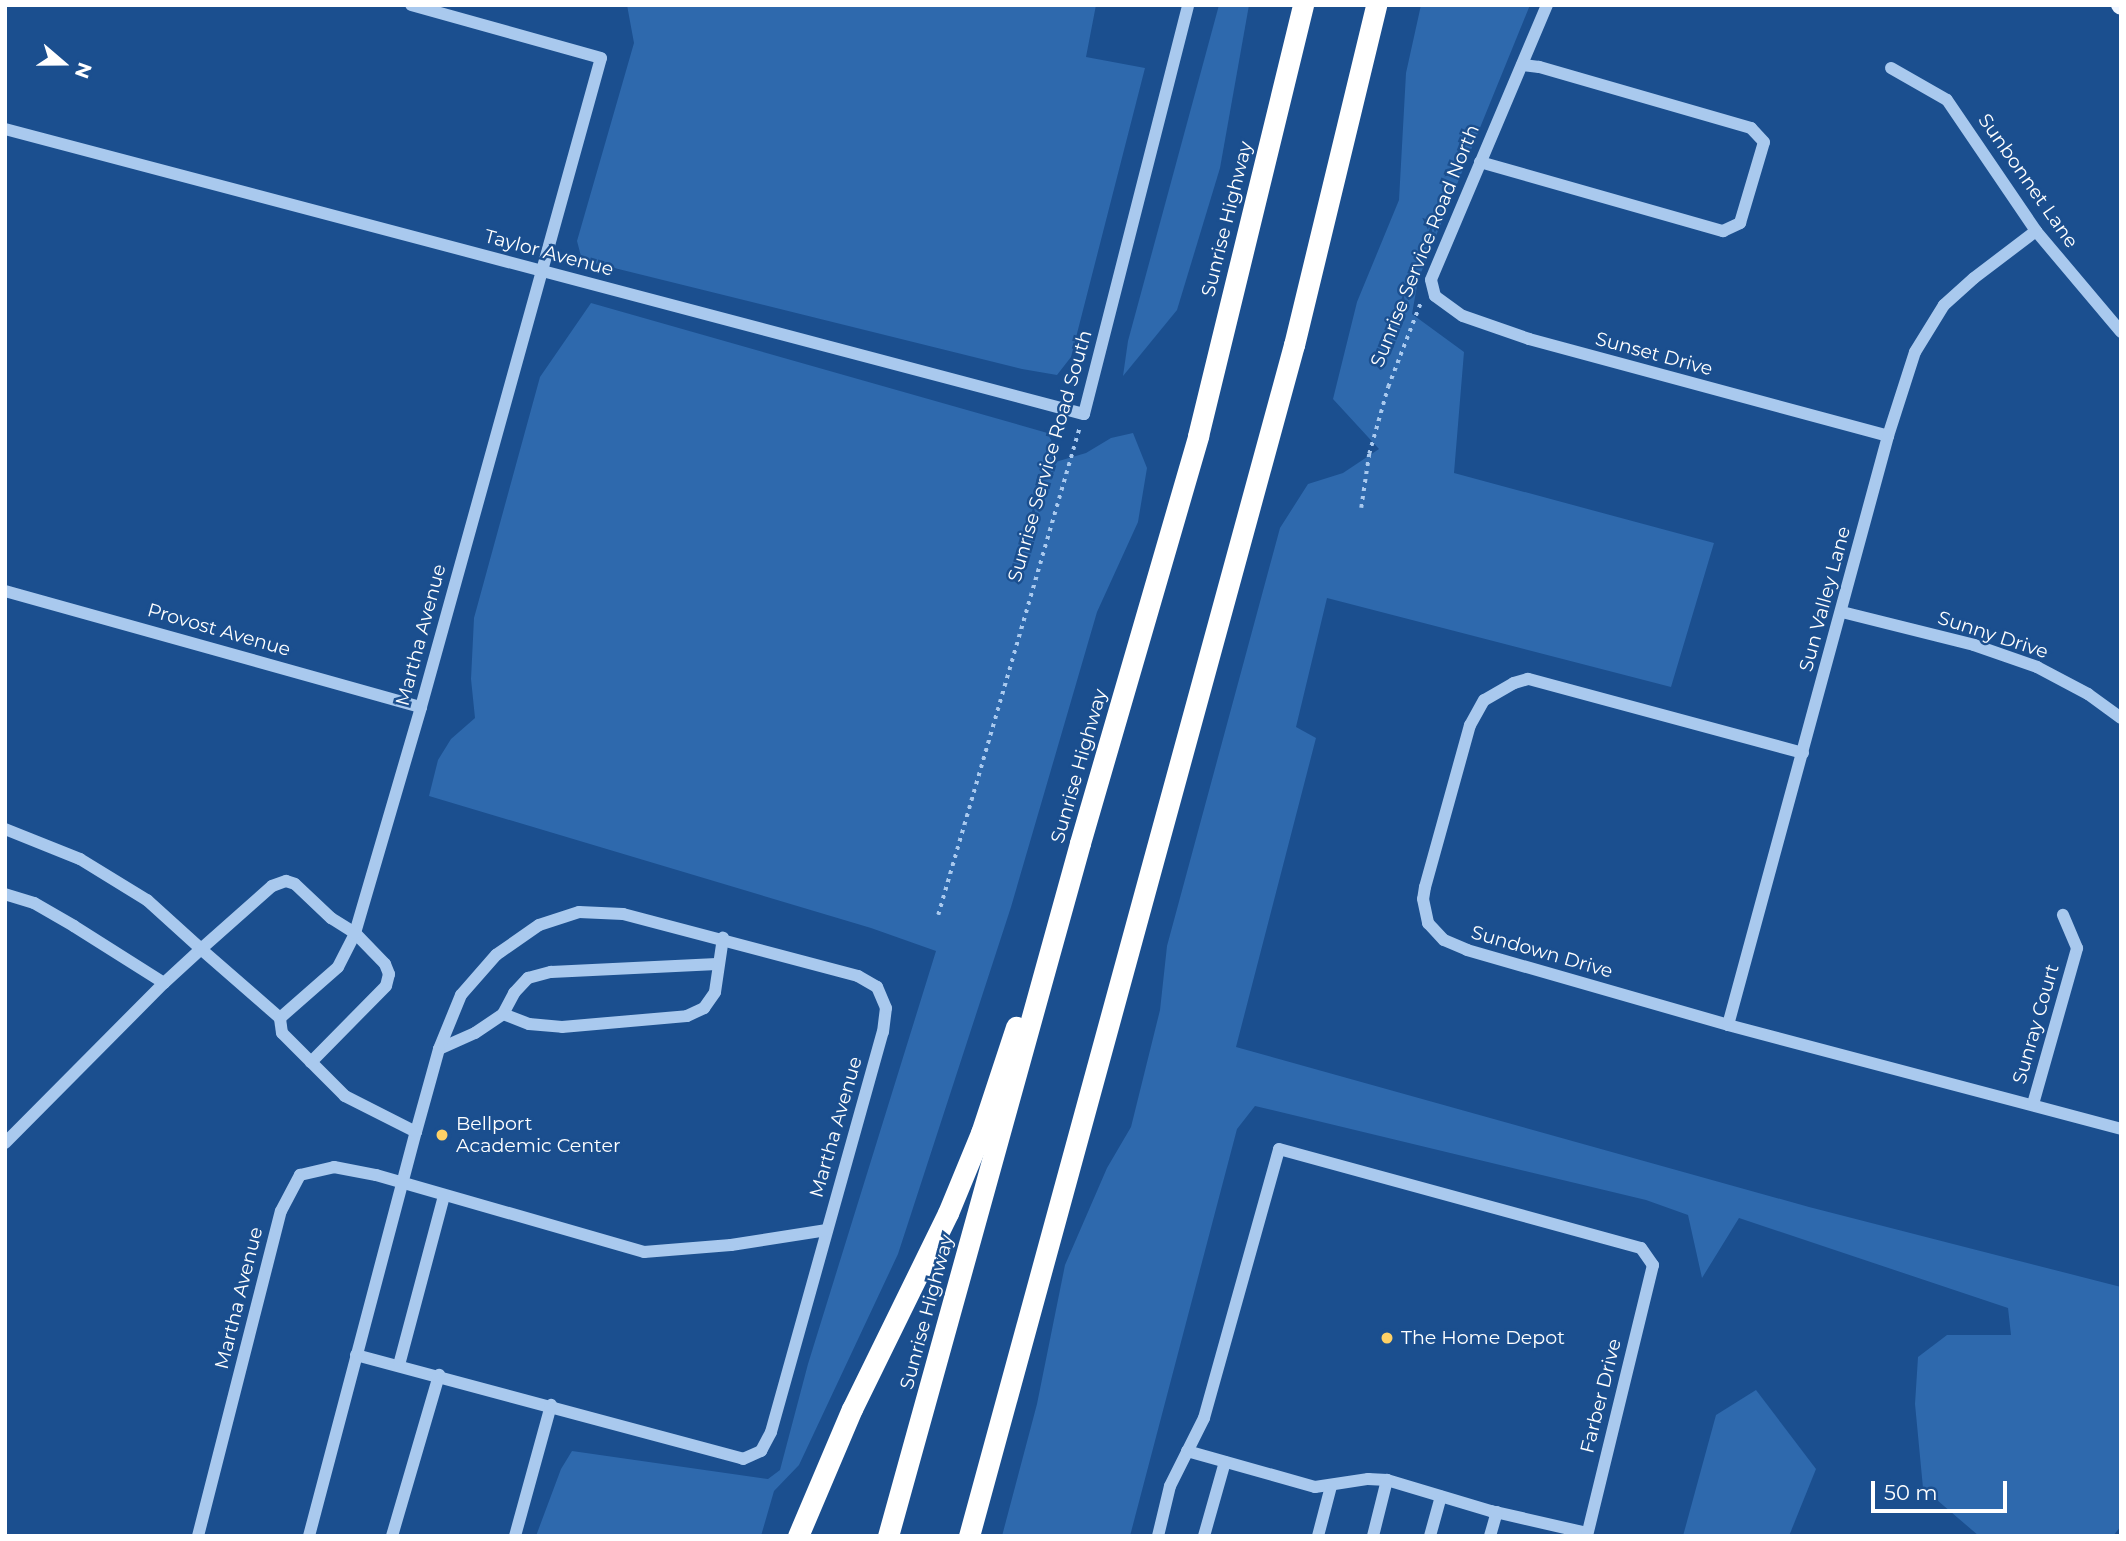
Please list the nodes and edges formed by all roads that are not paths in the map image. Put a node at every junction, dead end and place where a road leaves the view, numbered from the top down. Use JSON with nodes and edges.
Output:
{"nodes":[{"id":1,"x":411,"y":5,"type":"edge"},
{"id":2,"x":1188,"y":5,"type":"edge"},
{"id":3,"x":1303,"y":5,"type":"edge"},
{"id":4,"x":1376,"y":5,"type":"edge"},
{"id":5,"x":1547,"y":5,"type":"edge"},
{"id":6,"x":1522,"y":65,"type":"junction"},
{"id":7,"x":1891,"y":68,"type":"dead end"},
{"id":8,"x":5,"y":129,"type":"edge"},
{"id":9,"x":1480,"y":162,"type":"junction"},
{"id":10,"x":2036,"y":232,"type":"junction"},
{"id":11,"x":541,"y":271,"type":"junction"},
{"id":12,"x":1431,"y":280,"type":"joint"},
{"id":13,"x":2121,"y":332,"type":"edge"},
{"id":14,"x":1084,"y":414,"type":"joint"},
{"id":15,"x":1888,"y":436,"type":"junction"},
{"id":16,"x":5,"y":591,"type":"edge"},
{"id":17,"x":1842,"y":612,"type":"junction"},
{"id":18,"x":421,"y":707,"type":"junction"},
{"id":19,"x":2121,"y":718,"type":"edge"},
{"id":20,"x":1803,"y":753,"type":"junction"},
{"id":21,"x":5,"y":829,"type":"edge"},
{"id":22,"x":1080,"y":843,"type":"junction"},
{"id":23,"x":5,"y":894,"type":"edge"},
{"id":24,"x":2063,"y":915,"type":"dead end"},
{"id":25,"x":355,"y":933,"type":"junction"},
{"id":26,"x":723,"y":938,"type":"junction"},
{"id":27,"x":201,"y":949,"type":"junction"},
{"id":28,"x":718,"y":964,"type":"junction"},
{"id":29,"x":164,"y":983,"type":"junction"},
{"id":30,"x":503,"y":1014,"type":"junction"},
{"id":31,"x":280,"y":1017,"type":"junction"},
{"id":32,"x":1728,"y":1025,"type":"junction"},
{"id":33,"x":439,"y":1049,"type":"junction"},
{"id":34,"x":311,"y":1062,"type":"junction"},
{"id":35,"x":2033,"y":1104,"type":"junction"},
{"id":36,"x":2121,"y":1129,"type":"edge"},
{"id":37,"x":416,"y":1132,"type":"junction"},
{"id":38,"x":5,"y":1143,"type":"edge"},
{"id":39,"x":402,"y":1184,"type":"junction"},
{"id":40,"x":444,"y":1196,"type":"junction"},
{"id":41,"x":827,"y":1230,"type":"junction"},
{"id":42,"x":356,"y":1355,"type":"junction"},
{"id":43,"x":399,"y":1365,"type":"junction"},
{"id":44,"x":439,"y":1375,"type":"junction"},
{"id":45,"x":551,"y":1405,"type":"junction"},
{"id":46,"x":1187,"y":1451,"type":"junction"},
{"id":47,"x":1225,"y":1462,"type":"junction"},
{"id":48,"x":1387,"y":1480,"type":"junction"},
{"id":49,"x":1331,"y":1486,"type":"junction"},
{"id":50,"x":1441,"y":1496,"type":"junction"},
{"id":51,"x":1497,"y":1512,"type":"junction"},
{"id":52,"x":1544,"y":1530,"type":"edge"},
{"id":53,"x":1587,"y":1535,"type":"edge"},
{"id":54,"x":198,"y":1536,"type":"edge"},
{"id":55,"x":309,"y":1536,"type":"edge"},
{"id":56,"x":392,"y":1536,"type":"edge"},
{"id":57,"x":515,"y":1536,"type":"edge"},
{"id":58,"x":798,"y":1536,"type":"edge"},
{"id":59,"x":888,"y":1536,"type":"edge"},
{"id":60,"x":969,"y":1536,"type":"edge"},
{"id":61,"x":1158,"y":1536,"type":"edge"},
{"id":62,"x":1204,"y":1536,"type":"edge"},
{"id":63,"x":1318,"y":1536,"type":"edge"},
{"id":64,"x":1373,"y":1536,"type":"edge"},
{"id":65,"x":1430,"y":1536,"type":"edge"},
{"id":66,"x":1490,"y":1536,"type":"edge"}],
"edges":[{"from":1,"to":11,"type":"street","name":"Martha Avenue"},
{"from":2,"to":14,"type":"street","name":"Sunrise Service Road South"},
{"from":3,"to":22,"type":"highway","name":"Sunrise Highway"},
{"from":4,"to":60,"type":"highway"},
{"from":5,"to":6,"type":"street","name":"Sunrise Service Road North"},
{"from":6,"to":9,"type":"street","name":"Sunrise Service Road North"},
{"from":6,"to":9,"type":"street"},
{"from":7,"to":10,"type":"street","name":"Sunbonnet Lane"},
{"from":8,"to":11,"type":"street","name":"Taylor Avenue"},
{"from":9,"to":12,"type":"street","name":"Sunrise Service Road North"},
{"from":10,"to":13,"type":"street","name":"Sunbonnet Lane"},
{"from":10,"to":15,"type":"street","name":"Sun Valley Lane"},
{"from":11,"to":14,"type":"street","name":"Taylor Avenue"},
{"from":11,"to":18,"type":"street","name":"Martha Avenue"},
{"from":12,"to":15,"type":"street","name":"Sunset Drive"},
{"from":15,"to":17,"type":"street","name":"Sun Valley Lane"},
{"from":16,"to":18,"type":"street","name":"Provost Avenue"},
{"from":17,"to":19,"type":"street","name":"Sunny Drive"},
{"from":17,"to":20,"type":"street","name":"Sun Valley Lane"},
{"from":18,"to":25,"type":"street","name":"Martha Avenue"},
{"from":20,"to":32,"type":"street","name":"Sun Valley Lane"},
{"from":20,"to":32,"type":"street","name":"Sundown Drive"},
{"from":21,"to":27,"type":"street"},
{"from":22,"to":58,"type":"highway"},
{"from":22,"to":59,"type":"highway","name":"Sunrise Highway"},
{"from":23,"to":29,"type":"street"},
{"from":24,"to":35,"type":"street","name":"Sunray Court"},
{"from":25,"to":27,"type":"street"},
{"from":25,"to":31,"type":"street","name":"Martha Avenue"},
{"from":25,"to":34,"type":"street"},
{"from":26,"to":28,"type":"street"},
{"from":26,"to":33,"type":"street","name":"Martha Avenue"},
{"from":26,"to":41,"type":"street","name":"Martha Avenue"},
{"from":27,"to":29,"type":"street"},
{"from":27,"to":31,"type":"street"},
{"from":28,"to":30,"type":"street"},
{"from":28,"to":30,"type":"street"},
{"from":29,"to":38,"type":"street"},
{"from":30,"to":33,"type":"street"},
{"from":31,"to":34,"type":"street"},
{"from":32,"to":35,"type":"street","name":"Sundown Drive"},
{"from":33,"to":37,"type":"street","name":"Martha Avenue"},
{"from":34,"to":37,"type":"street"},
{"from":35,"to":36,"type":"street","name":"Sundown Drive"},
{"from":37,"to":39,"type":"street","name":"Martha Avenue"},
{"from":39,"to":40,"type":"street"},
{"from":39,"to":42,"type":"street","name":"Martha Avenue"},
{"from":39,"to":54,"type":"street","name":"Martha Avenue"},
{"from":40,"to":41,"type":"street"},
{"from":40,"to":43,"type":"street"},
{"from":41,"to":45,"type":"street","name":"Martha Avenue"},
{"from":42,"to":43,"type":"street","name":"Martha Avenue"},
{"from":42,"to":55,"type":"street","name":"Martha Avenue"},
{"from":43,"to":44,"type":"street","name":"Martha Avenue"},
{"from":44,"to":45,"type":"street","name":"Martha Avenue"},
{"from":44,"to":56,"type":"street"},
{"from":45,"to":57,"type":"street"},
{"from":46,"to":47,"type":"street"},
{"from":46,"to":53,"type":"street","name":"Farber Drive"},
{"from":46,"to":61,"type":"street"},
{"from":47,"to":49,"type":"street"},
{"from":47,"to":62,"type":"street"},
{"from":48,"to":49,"type":"street"},
{"from":48,"to":50,"type":"street"},
{"from":48,"to":64,"type":"street"},
{"from":49,"to":63,"type":"street"},
{"from":50,"to":51,"type":"street"},
{"from":50,"to":65,"type":"street"},
{"from":51,"to":52,"type":"street"},
{"from":51,"to":66,"type":"street"},
{"from":52,"to":53,"type":"street"}]}
